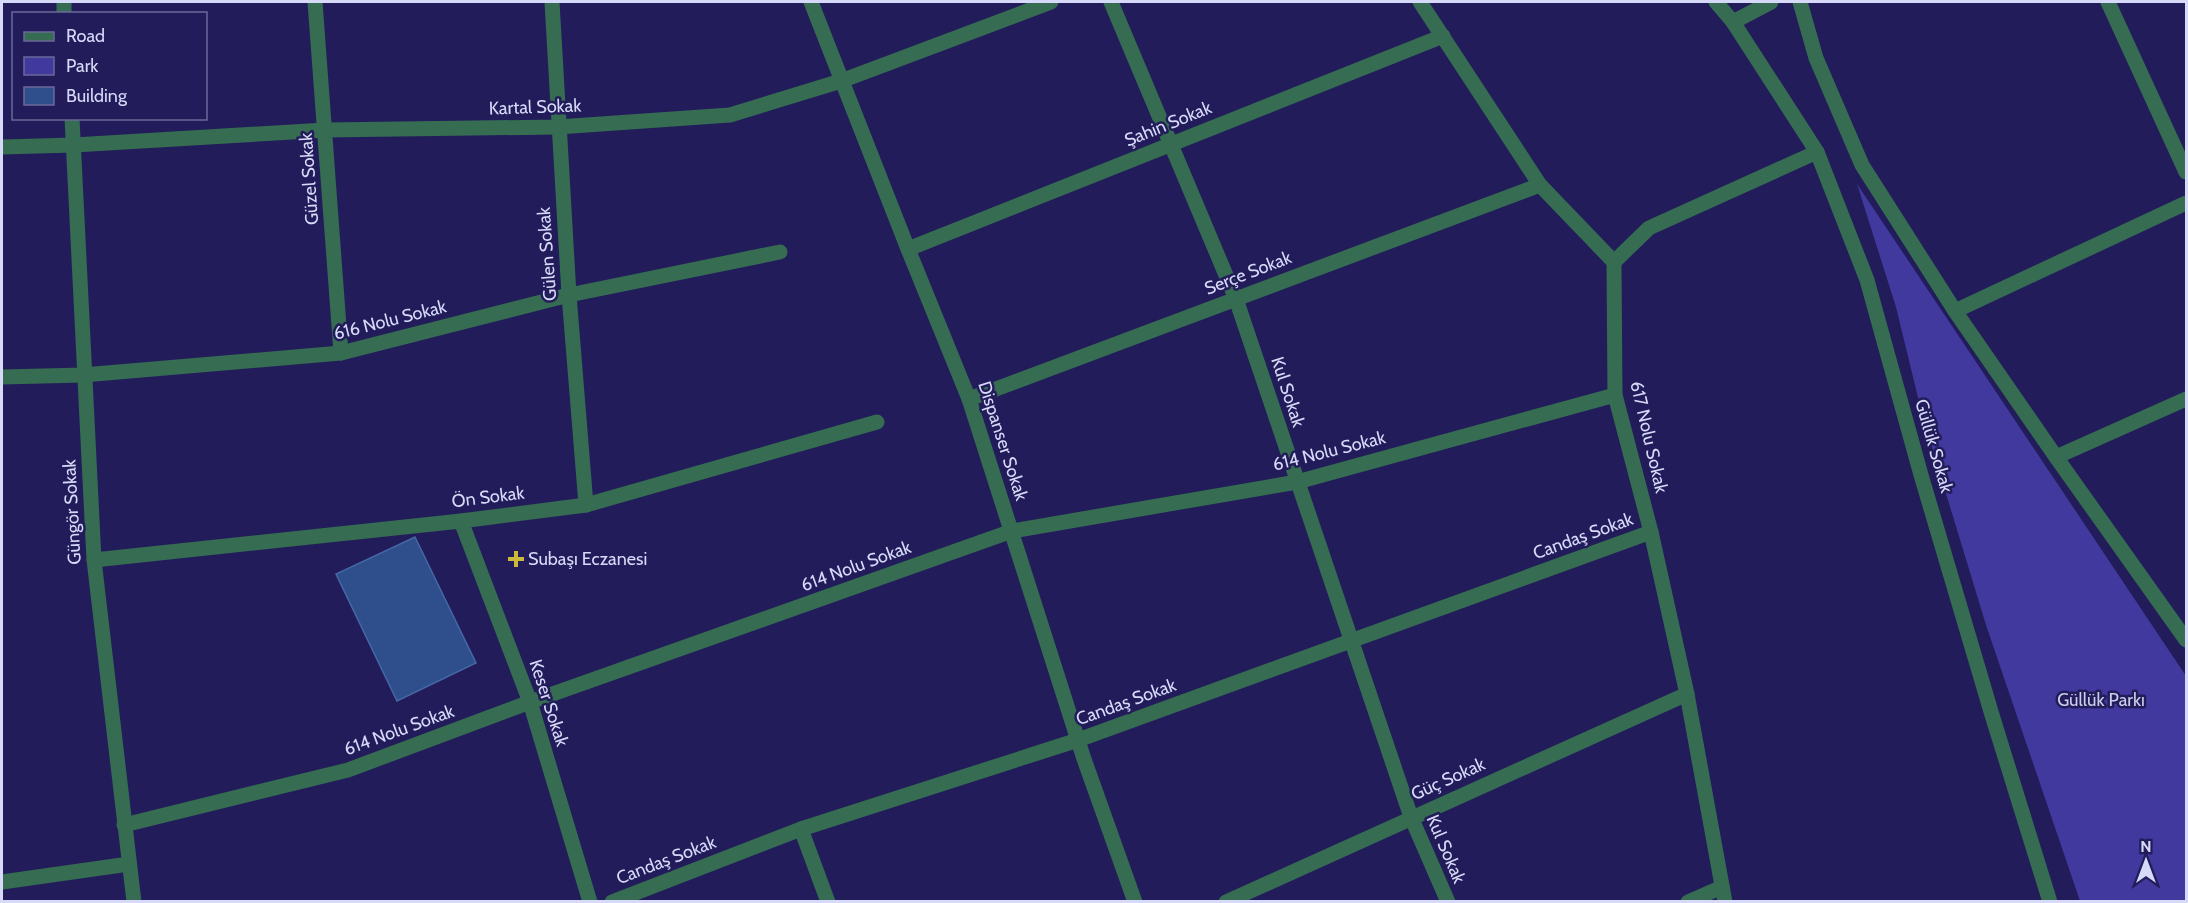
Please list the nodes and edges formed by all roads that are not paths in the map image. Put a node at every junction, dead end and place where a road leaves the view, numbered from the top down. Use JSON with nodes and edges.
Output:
{"nodes":[{"id":1,"x":315,"y":2,"type":"edge"},
{"id":2,"x":552,"y":2,"type":"edge"},
{"id":3,"x":811,"y":2,"type":"edge"},
{"id":4,"x":1051,"y":2,"type":"edge"},
{"id":5,"x":1111,"y":2,"type":"edge"},
{"id":6,"x":1420,"y":2,"type":"edge"},
{"id":7,"x":1716,"y":2,"type":"edge"},
{"id":8,"x":1771,"y":2,"type":"edge"},
{"id":9,"x":1800,"y":2,"type":"edge"},
{"id":10,"x":2108,"y":2,"type":"edge"},
{"id":11,"x":1734,"y":22,"type":"junction"},
{"id":12,"x":1443,"y":36,"type":"junction"},
{"id":13,"x":841,"y":81,"type":"junction"},
{"id":14,"x":72,"y":120,"type":"edge"},
{"id":15,"x":558,"y":127,"type":"junction"},
{"id":16,"x":325,"y":130,"type":"junction"},
{"id":17,"x":1171,"y":144,"type":"junction"},
{"id":18,"x":74,"y":145,"type":"junction"},
{"id":19,"x":2,"y":147,"type":"edge"},
{"id":20,"x":1817,"y":152,"type":"junction"},
{"id":21,"x":2187,"y":172,"type":"edge"},
{"id":22,"x":1540,"y":185,"type":"junction"},
{"id":23,"x":2187,"y":203,"type":"edge"},
{"id":24,"x":908,"y":249,"type":"junction"},
{"id":25,"x":780,"y":252,"type":"dead end"},
{"id":26,"x":1614,"y":262,"type":"junction"},
{"id":27,"x":569,"y":295,"type":"junction"},
{"id":28,"x":1236,"y":299,"type":"junction"},
{"id":29,"x":1955,"y":311,"type":"junction"},
{"id":30,"x":341,"y":353,"type":"junction"},
{"id":31,"x":83,"y":375,"type":"junction"},
{"id":32,"x":2,"y":377,"type":"edge"},
{"id":33,"x":1615,"y":395,"type":"junction"},
{"id":34,"x":969,"y":399,"type":"junction"},
{"id":35,"x":2187,"y":399,"type":"edge"},
{"id":36,"x":877,"y":422,"type":"dead end"},
{"id":37,"x":2056,"y":457,"type":"junction"},
{"id":38,"x":1297,"y":482,"type":"junction"},
{"id":39,"x":586,"y":504,"type":"junction"},
{"id":40,"x":461,"y":521,"type":"junction"},
{"id":41,"x":1012,"y":531,"type":"junction"},
{"id":42,"x":1651,"y":532,"type":"junction"},
{"id":43,"x":93,"y":560,"type":"junction"},
{"id":44,"x":2187,"y":640,"type":"edge"},
{"id":45,"x":1350,"y":641,"type":"junction"},
{"id":46,"x":1687,"y":694,"type":"junction"},
{"id":47,"x":530,"y":702,"type":"junction"},
{"id":48,"x":1078,"y":740,"type":"junction"},
{"id":49,"x":1411,"y":817,"type":"junction"},
{"id":50,"x":124,"y":825,"type":"junction"},
{"id":51,"x":801,"y":829,"type":"junction"},
{"id":52,"x":129,"y":864,"type":"junction"},
{"id":53,"x":2,"y":882,"type":"edge"},
{"id":54,"x":1724,"y":894,"type":"edge"},
{"id":55,"x":2050,"y":901,"type":"edge"},
{"id":56,"x":134,"y":902,"type":"edge"},
{"id":57,"x":590,"y":902,"type":"edge"},
{"id":58,"x":612,"y":902,"type":"edge"},
{"id":59,"x":828,"y":902,"type":"edge"},
{"id":60,"x":1135,"y":902,"type":"edge"},
{"id":61,"x":1226,"y":902,"type":"edge"},
{"id":62,"x":1448,"y":902,"type":"edge"},
{"id":63,"x":1688,"y":902,"type":"edge"}],
"edges":[{"from":1,"to":16,"type":"street","name":"Güzel Sokak"},
{"from":2,"to":15,"type":"street","name":"Gülen Sokak"},
{"from":3,"to":13,"type":"street","name":"Dispanser Sokak"},
{"from":4,"to":13,"type":"street","name":"Kartal Sokak"},
{"from":5,"to":17,"type":"street","name":"Kul Sokak"},
{"from":6,"to":12,"type":"street"},
{"from":7,"to":11,"type":"street","name":"Güllük Sokak"},
{"from":8,"to":11,"type":"street"},
{"from":9,"to":29,"type":"street"},
{"from":10,"to":21,"type":"street"},
{"from":11,"to":20,"type":"street","name":"Güllük Sokak"},
{"from":12,"to":17,"type":"street","name":"Şahin Sokak"},
{"from":12,"to":22,"type":"street"},
{"from":13,"to":15,"type":"street","name":"Kartal Sokak"},
{"from":13,"to":24,"type":"street","name":"Dispanser Sokak"},
{"from":14,"to":18,"type":"street","name":"Güngör Sokak"},
{"from":15,"to":16,"type":"street","name":"Kartal Sokak"},
{"from":15,"to":27,"type":"street","name":"Gülen Sokak"},
{"from":16,"to":18,"type":"street","name":"Kartal Sokak"},
{"from":16,"to":30,"type":"street","name":"Güzel Sokak"},
{"from":17,"to":24,"type":"street","name":"Şahin Sokak"},
{"from":17,"to":28,"type":"street","name":"Kul Sokak"},
{"from":18,"to":19,"type":"street","name":"Kartal Sokak"},
{"from":18,"to":31,"type":"street","name":"Güngör Sokak"},
{"from":20,"to":26,"type":"street"},
{"from":20,"to":55,"type":"street","name":"Güllük Sokak"},
{"from":22,"to":26,"type":"street"},
{"from":22,"to":28,"type":"street","name":"Serçe Sokak"},
{"from":23,"to":29,"type":"street"},
{"from":24,"to":34,"type":"street","name":"Dispanser Sokak"},
{"from":25,"to":27,"type":"street","name":"616 Nolu Sokak"},
{"from":26,"to":33,"type":"street","name":"617 Nolu Sokak"},
{"from":27,"to":30,"type":"street","name":"616 Nolu Sokak"},
{"from":27,"to":39,"type":"street","name":"Gülen Sokak"},
{"from":28,"to":34,"type":"street","name":"Serçe Sokak"},
{"from":28,"to":38,"type":"street","name":"Kul Sokak"},
{"from":29,"to":37,"type":"street"},
{"from":30,"to":31,"type":"street","name":"616 Nolu Sokak"},
{"from":31,"to":32,"type":"street","name":"616 Nolu Sokak"},
{"from":31,"to":43,"type":"street","name":"Güngör Sokak"},
{"from":33,"to":38,"type":"street","name":"614 Nolu Sokak"},
{"from":33,"to":42,"type":"street","name":"617 Nolu Sokak"},
{"from":34,"to":41,"type":"street","name":"Dispanser Sokak"},
{"from":35,"to":37,"type":"street"},
{"from":36,"to":39,"type":"street","name":"Ön Sokak"},
{"from":37,"to":44,"type":"street"},
{"from":38,"to":41,"type":"street","name":"614 Nolu Sokak"},
{"from":38,"to":45,"type":"street","name":"Kul Sokak"},
{"from":39,"to":40,"type":"street","name":"Ön Sokak"},
{"from":40,"to":43,"type":"street","name":"Ön Sokak"},
{"from":40,"to":47,"type":"street","name":"Keser Sokak"},
{"from":41,"to":47,"type":"street","name":"614 Nolu Sokak"},
{"from":41,"to":48,"type":"street","name":"Dispanser Sokak"},
{"from":42,"to":45,"type":"street","name":"Candaş Sokak"},
{"from":42,"to":46,"type":"street","name":"617 Nolu Sokak"},
{"from":43,"to":50,"type":"street","name":"Güngör Sokak"},
{"from":45,"to":48,"type":"street","name":"Candaş Sokak"},
{"from":45,"to":49,"type":"street","name":"Kul Sokak"},
{"from":46,"to":49,"type":"street","name":"Güç Sokak"},
{"from":46,"to":54,"type":"street","name":"617 Nolu Sokak"},
{"from":47,"to":50,"type":"street","name":"614 Nolu Sokak"},
{"from":47,"to":57,"type":"street","name":"Keser Sokak"},
{"from":48,"to":51,"type":"street","name":"Candaş Sokak"},
{"from":48,"to":60,"type":"street","name":"Dispanser Sokak"},
{"from":49,"to":61,"type":"street","name":"Güç Sokak"},
{"from":49,"to":62,"type":"street","name":"Kul Sokak"},
{"from":50,"to":52,"type":"street","name":"Güngör Sokak"},
{"from":51,"to":58,"type":"street","name":"Candaş Sokak"},
{"from":51,"to":59,"type":"street"},
{"from":52,"to":53,"type":"street"},
{"from":52,"to":56,"type":"street","name":"Güngör Sokak"},
{"from":54,"to":63,"type":"street"}]}
